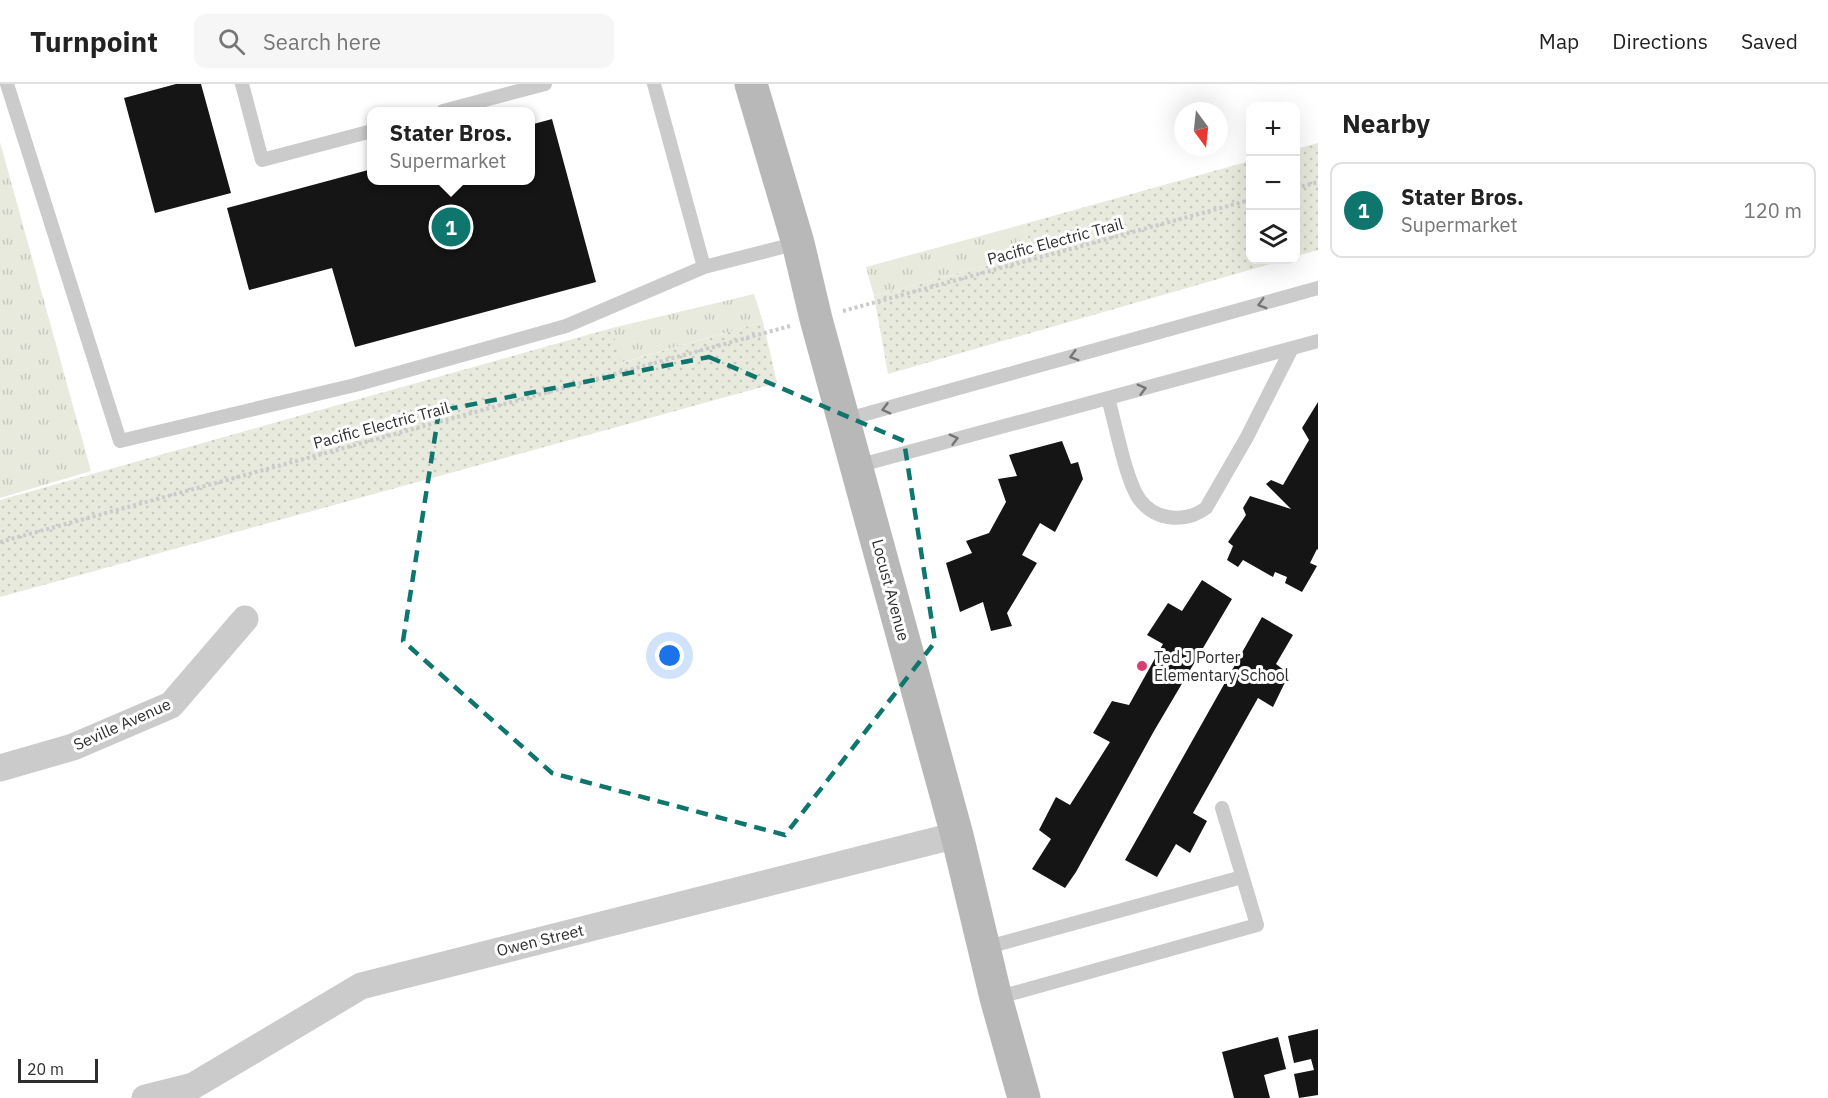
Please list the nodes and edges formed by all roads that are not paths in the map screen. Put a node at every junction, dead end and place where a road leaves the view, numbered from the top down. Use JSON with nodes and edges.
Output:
{"nodes":[{"id":1,"x":7,"y":84,"type":"edge"},
{"id":2,"x":242,"y":84,"type":"edge"},
{"id":3,"x":545,"y":84,"type":"edge"},
{"id":4,"x":654,"y":84,"type":"edge"},
{"id":5,"x":752,"y":84,"type":"edge"},
{"id":6,"x":458,"y":107,"type":"edge"},
{"id":7,"x":367,"y":131,"type":"edge"},
{"id":8,"x":798,"y":243,"type":"junction"},
{"id":9,"x":704,"y":267,"type":"junction"},
{"id":10,"x":1318,"y":288,"type":"edge"},
{"id":11,"x":1318,"y":341,"type":"edge"},
{"id":12,"x":1292,"y":348,"type":"junction"},
{"id":13,"x":1108,"y":398,"type":"junction"},
{"id":14,"x":844,"y":420,"type":"junction"},
{"id":15,"x":857,"y":466,"type":"junction"},
{"id":16,"x":245,"y":619,"type":"dead end"},
{"id":17,"x":0,"y":768,"type":"edge"},
{"id":18,"x":1222,"y":808,"type":"dead end"},
{"id":19,"x":957,"y":835,"type":"junction"},
{"id":20,"x":1242,"y":878,"type":"junction"},
{"id":21,"x":984,"y":948,"type":"junction"},
{"id":22,"x":996,"y":998,"type":"junction"},
{"id":23,"x":145,"y":1098,"type":"edge"},
{"id":24,"x":1024,"y":1098,"type":"edge"}],
"edges":[{"from":1,"to":9,"type":"lane"},
{"from":2,"to":7,"type":"lane"},
{"from":3,"to":6,"type":"lane"},
{"from":4,"to":9,"type":"lane"},
{"from":5,"to":8,"type":"street","name":"Locust Avenue"},
{"from":8,"to":9,"type":"lane"},
{"from":8,"to":14,"type":"street","name":"Locust Avenue"},
{"from":10,"to":14,"type":"lane","one_way":true},
{"from":11,"to":12,"type":"lane"},
{"from":13,"to":12,"type":"lane","one_way":true},
{"from":12,"to":13,"type":"lane"},
{"from":15,"to":13,"type":"lane","one_way":true},
{"from":14,"to":15,"type":"street","name":"Locust Avenue"},
{"from":15,"to":19,"type":"street","name":"Locust Avenue"},
{"from":16,"to":17,"type":"street","name":"Seville Avenue"},
{"from":18,"to":20,"type":"lane"},
{"from":19,"to":21,"type":"street","name":"Locust Avenue"},
{"from":19,"to":23,"type":"street","name":"Owen Street"},
{"from":20,"to":21,"type":"lane"},
{"from":20,"to":22,"type":"lane"},
{"from":21,"to":22,"type":"street","name":"Locust Avenue"},
{"from":22,"to":24,"type":"street","name":"Locust Avenue"}]}
